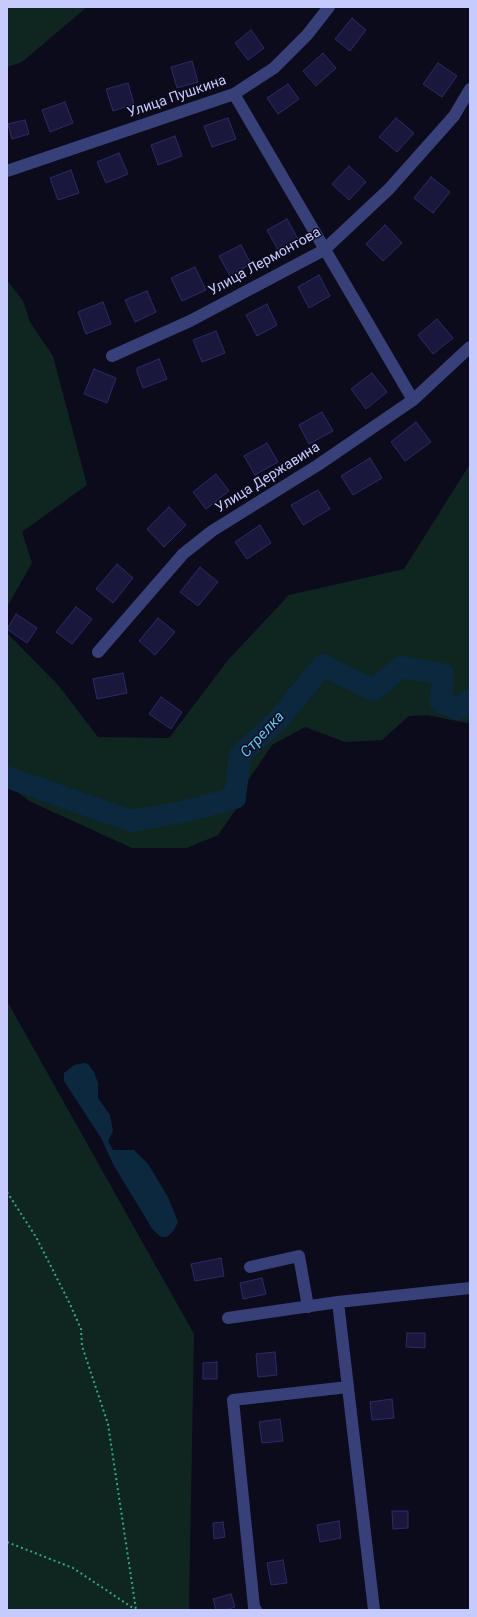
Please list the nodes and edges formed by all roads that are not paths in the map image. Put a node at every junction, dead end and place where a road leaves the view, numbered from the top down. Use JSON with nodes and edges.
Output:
{"nodes":[{"id":1,"x":329,"y":7,"type":"edge"},
{"id":2,"x":470,"y":89,"type":"edge"},
{"id":3,"x":234,"y":94,"type":"junction"},
{"id":4,"x":7,"y":171,"type":"edge"},
{"id":5,"x":324,"y":250,"type":"junction"},
{"id":6,"x":470,"y":347,"type":"edge"},
{"id":7,"x":112,"y":356,"type":"dead end"},
{"id":8,"x":413,"y":400,"type":"junction"},
{"id":9,"x":98,"y":652,"type":"dead end"},
{"id":10,"x":250,"y":1267,"type":"dead end"},
{"id":11,"x":470,"y":1288,"type":"edge"},
{"id":12,"x":338,"y":1302,"type":"junction"},
{"id":13,"x":308,"y":1307,"type":"junction"},
{"id":14,"x":228,"y":1318,"type":"dead end"},
{"id":15,"x":348,"y":1387,"type":"junction"},
{"id":16,"x":256,"y":1610,"type":"edge"},
{"id":17,"x":374,"y":1610,"type":"edge"}],
"edges":[{"from":1,"to":3,"type":"street","name":"Улица Пушкина"},
{"from":2,"to":5,"type":"street","name":"Улица Лермонтова"},
{"from":3,"to":4,"type":"street","name":"Улица Пушкина"},
{"from":3,"to":5,"type":"street"},
{"from":5,"to":7,"type":"street","name":"Улица Лермонтова"},
{"from":5,"to":8,"type":"street"},
{"from":6,"to":8,"type":"street","name":"Улица Державина"},
{"from":8,"to":9,"type":"street","name":"Улица Державина"},
{"from":10,"to":13,"type":"street"},
{"from":11,"to":12,"type":"street"},
{"from":12,"to":13,"type":"street"},
{"from":12,"to":15,"type":"street"},
{"from":13,"to":14,"type":"street"},
{"from":15,"to":16,"type":"street"},
{"from":15,"to":17,"type":"street"}]}
